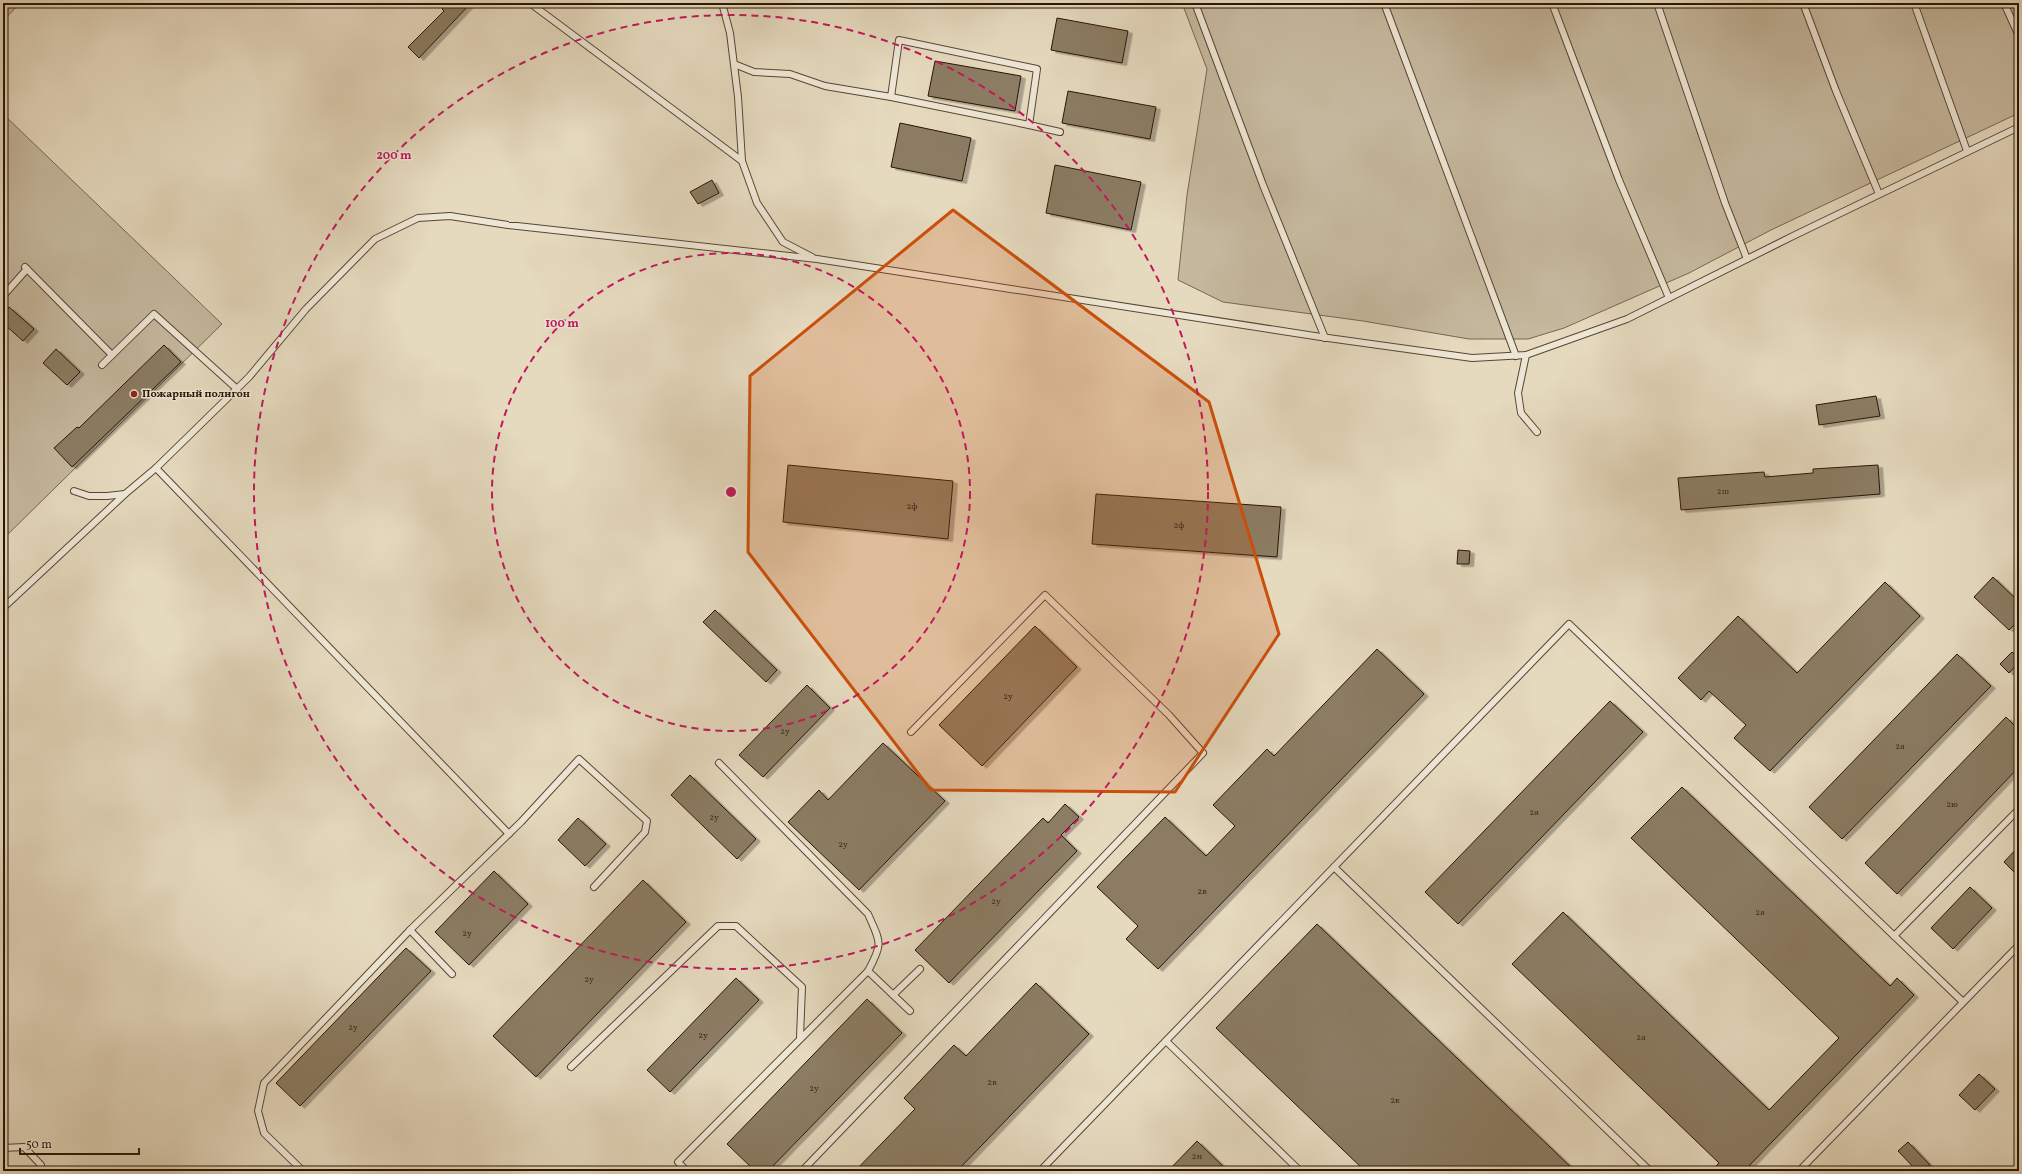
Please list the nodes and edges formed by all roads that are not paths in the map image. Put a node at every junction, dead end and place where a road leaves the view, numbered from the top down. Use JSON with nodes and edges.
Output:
{"nodes":[{"id":1,"x":530,"y":3,"type":"edge"},
{"id":2,"x":722,"y":3,"type":"edge"},
{"id":3,"x":1195,"y":3,"type":"edge"},
{"id":4,"x":1384,"y":3,"type":"edge"},
{"id":5,"x":1552,"y":3,"type":"edge"},
{"id":6,"x":1657,"y":3,"type":"edge"},
{"id":7,"x":1803,"y":3,"type":"edge"},
{"id":8,"x":1914,"y":3,"type":"edge"},
{"id":9,"x":2004,"y":3,"type":"edge"},
{"id":10,"x":2019,"y":36,"type":"edge"},
{"id":11,"x":734,"y":64,"type":"junction"},
{"id":12,"x":891,"y":97,"type":"junction"},
{"id":13,"x":1029,"y":125,"type":"junction"},
{"id":14,"x":2019,"y":127,"type":"edge"},
{"id":15,"x":1060,"y":132,"type":"dead end"},
{"id":16,"x":1967,"y":151,"type":"junction"},
{"id":17,"x":742,"y":162,"type":"junction"},
{"id":18,"x":1879,"y":194,"type":"junction"},
{"id":19,"x":817,"y":259,"type":"junction"},
{"id":20,"x":1747,"y":259,"type":"junction"},
{"id":21,"x":3,"y":296,"type":"edge"},
{"id":22,"x":1668,"y":298,"type":"junction"},
{"id":23,"x":1325,"y":338,"type":"junction"},
{"id":24,"x":112,"y":355,"type":"junction"},
{"id":25,"x":1526,"y":355,"type":"junction"},
{"id":26,"x":1516,"y":356,"type":"junction"},
{"id":27,"x":102,"y":365,"type":"dead end"},
{"id":28,"x":237,"y":389,"type":"junction"},
{"id":29,"x":1537,"y":432,"type":"dead end"},
{"id":30,"x":156,"y":468,"type":"junction"},
{"id":31,"x":74,"y":491,"type":"dead end"},
{"id":32,"x":125,"y":494,"type":"junction"},
{"id":33,"x":3,"y":608,"type":"edge"},
{"id":34,"x":911,"y":732,"type":"dead end"},
{"id":35,"x":719,"y":763,"type":"dead end"},
{"id":36,"x":2019,"y":809,"type":"edge"},
{"id":37,"x":509,"y":834,"type":"junction"},
{"id":38,"x":1334,"y":867,"type":"junction"},
{"id":39,"x":594,"y":887,"type":"dead end"},
{"id":40,"x":410,"y":930,"type":"junction"},
{"id":41,"x":1894,"y":936,"type":"junction"},
{"id":42,"x":2019,"y":945,"type":"edge"},
{"id":43,"x":920,"y":969,"type":"dead end"},
{"id":44,"x":868,"y":971,"type":"junction"},
{"id":45,"x":452,"y":974,"type":"dead end"},
{"id":46,"x":893,"y":995,"type":"junction"},
{"id":47,"x":1963,"y":1002,"type":"junction"},
{"id":48,"x":910,"y":1012,"type":"dead end"},
{"id":49,"x":800,"y":1037,"type":"junction"},
{"id":50,"x":1166,"y":1041,"type":"junction"},
{"id":51,"x":571,"y":1067,"type":"dead end"},
{"id":52,"x":3,"y":1148,"type":"edge"},
{"id":53,"x":41,"y":1171,"type":"edge"},
{"id":54,"x":303,"y":1171,"type":"edge"},
{"id":55,"x":687,"y":1171,"type":"edge"},
{"id":56,"x":802,"y":1171,"type":"edge"},
{"id":57,"x":1040,"y":1171,"type":"edge"},
{"id":58,"x":1300,"y":1171,"type":"edge"},
{"id":59,"x":1650,"y":1171,"type":"edge"},
{"id":60,"x":1799,"y":1171,"type":"edge"}],
"edges":[{"from":1,"to":17,"type":"lane"},
{"from":2,"to":11,"type":"lane"},
{"from":3,"to":23,"type":"lane"},
{"from":4,"to":26,"type":"lane"},
{"from":5,"to":22,"type":"lane"},
{"from":6,"to":20,"type":"lane"},
{"from":7,"to":18,"type":"lane"},
{"from":8,"to":16,"type":"lane"},
{"from":9,"to":10,"type":"lane"},
{"from":11,"to":12,"type":"lane"},
{"from":11,"to":17,"type":"lane"},
{"from":12,"to":13,"type":"lane"},
{"from":12,"to":13,"type":"lane"},
{"from":13,"to":15,"type":"lane"},
{"from":14,"to":16,"type":"lane"},
{"from":16,"to":18,"type":"lane"},
{"from":17,"to":19,"type":"lane"},
{"from":18,"to":20,"type":"lane"},
{"from":19,"to":23,"type":"lane"},
{"from":19,"to":28,"type":"lane"},
{"from":20,"to":22,"type":"lane"},
{"from":21,"to":24,"type":"lane"},
{"from":22,"to":25,"type":"lane"},
{"from":23,"to":26,"type":"lane"},
{"from":24,"to":27,"type":"lane"},
{"from":24,"to":28,"type":"lane"},
{"from":25,"to":26,"type":"lane"},
{"from":25,"to":29,"type":"lane"},
{"from":28,"to":30,"type":"lane"},
{"from":30,"to":32,"type":"lane"},
{"from":30,"to":37,"type":"lane"},
{"from":31,"to":32,"type":"lane"},
{"from":32,"to":33,"type":"lane"},
{"from":34,"to":56,"type":"lane"},
{"from":35,"to":44,"type":"lane"},
{"from":36,"to":41,"type":"lane"},
{"from":37,"to":39,"type":"lane"},
{"from":37,"to":40,"type":"lane"},
{"from":38,"to":41,"type":"lane"},
{"from":38,"to":50,"type":"lane"},
{"from":38,"to":59,"type":"lane"},
{"from":40,"to":45,"type":"lane"},
{"from":40,"to":54,"type":"lane"},
{"from":41,"to":47,"type":"lane"},
{"from":42,"to":47,"type":"lane"},
{"from":43,"to":46,"type":"lane"},
{"from":44,"to":46,"type":"lane"},
{"from":44,"to":49,"type":"lane"},
{"from":46,"to":48,"type":"lane"},
{"from":47,"to":60,"type":"lane"},
{"from":49,"to":51,"type":"lane"},
{"from":49,"to":55,"type":"lane"},
{"from":50,"to":57,"type":"lane"},
{"from":50,"to":58,"type":"lane"},
{"from":52,"to":53,"type":"lane"}]}
